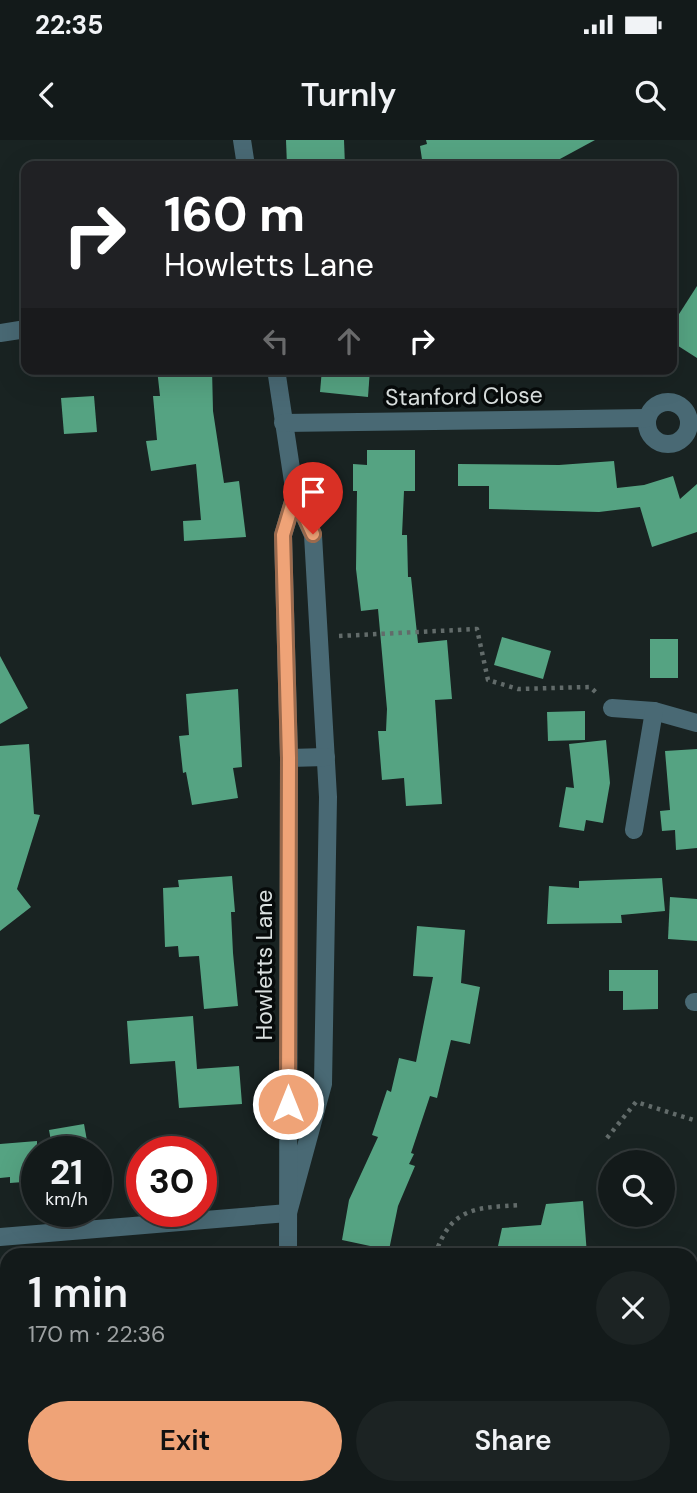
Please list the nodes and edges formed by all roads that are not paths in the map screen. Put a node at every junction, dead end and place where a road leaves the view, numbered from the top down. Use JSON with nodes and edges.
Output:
{"nodes":[{"id":1,"x":242,"y":140,"type":"edge"},
{"id":2,"x":245,"y":161,"type":"edge"},
{"id":3,"x":21,"y":330,"type":"edge"},
{"id":4,"x":0,"y":333,"type":"edge"},
{"id":5,"x":277,"y":375,"type":"edge"},
{"id":6,"x":691,"y":406,"type":"edge"},
{"id":7,"x":647,"y":418,"type":"junction"},
{"id":8,"x":283,"y":423,"type":"junction"},
{"id":9,"x":295,"y":495,"type":"junction"},
{"id":10,"x":612,"y":708,"type":"road end"},
{"id":11,"x":654,"y":711,"type":"junction"},
{"id":12,"x":697,"y":723,"type":"edge"},
{"id":13,"x":326,"y":757,"type":"junction"},
{"id":14,"x":289,"y":758,"type":"junction"},
{"id":15,"x":634,"y":830,"type":"dead end"},
{"id":16,"x":288,"y":1213,"type":"junction"},
{"id":17,"x":0,"y":1237,"type":"edge"},
{"id":18,"x":288,"y":1248,"type":"edge"}],
"edges":[{"from":1,"to":2,"type":"street"},
{"from":3,"to":4,"type":"street"},
{"from":5,"to":8,"type":"street","name":"Howletts Lane"},
{"from":6,"to":7,"type":"street","name":"Stanford Close"},
{"from":6,"to":7,"type":"street","name":"Stanford Close"},
{"from":7,"to":8,"type":"street","name":"Stanford Close"},
{"from":8,"to":9,"type":"street","name":"Howletts Lane"},
{"from":9,"to":13,"type":"street","name":"Howletts Lane"},
{"from":9,"to":14,"type":"street","name":"Howletts Lane"},
{"from":10,"to":11,"type":"street"},
{"from":11,"to":12,"type":"street"},
{"from":11,"to":15,"type":"street"},
{"from":13,"to":14,"type":"street"},
{"from":13,"to":16,"type":"street","name":"Howletts Lane"},
{"from":14,"to":16,"type":"street","name":"Howletts Lane"},
{"from":16,"to":17,"type":"street"},
{"from":16,"to":18,"type":"street","name":"Howletts Lane"}]}
